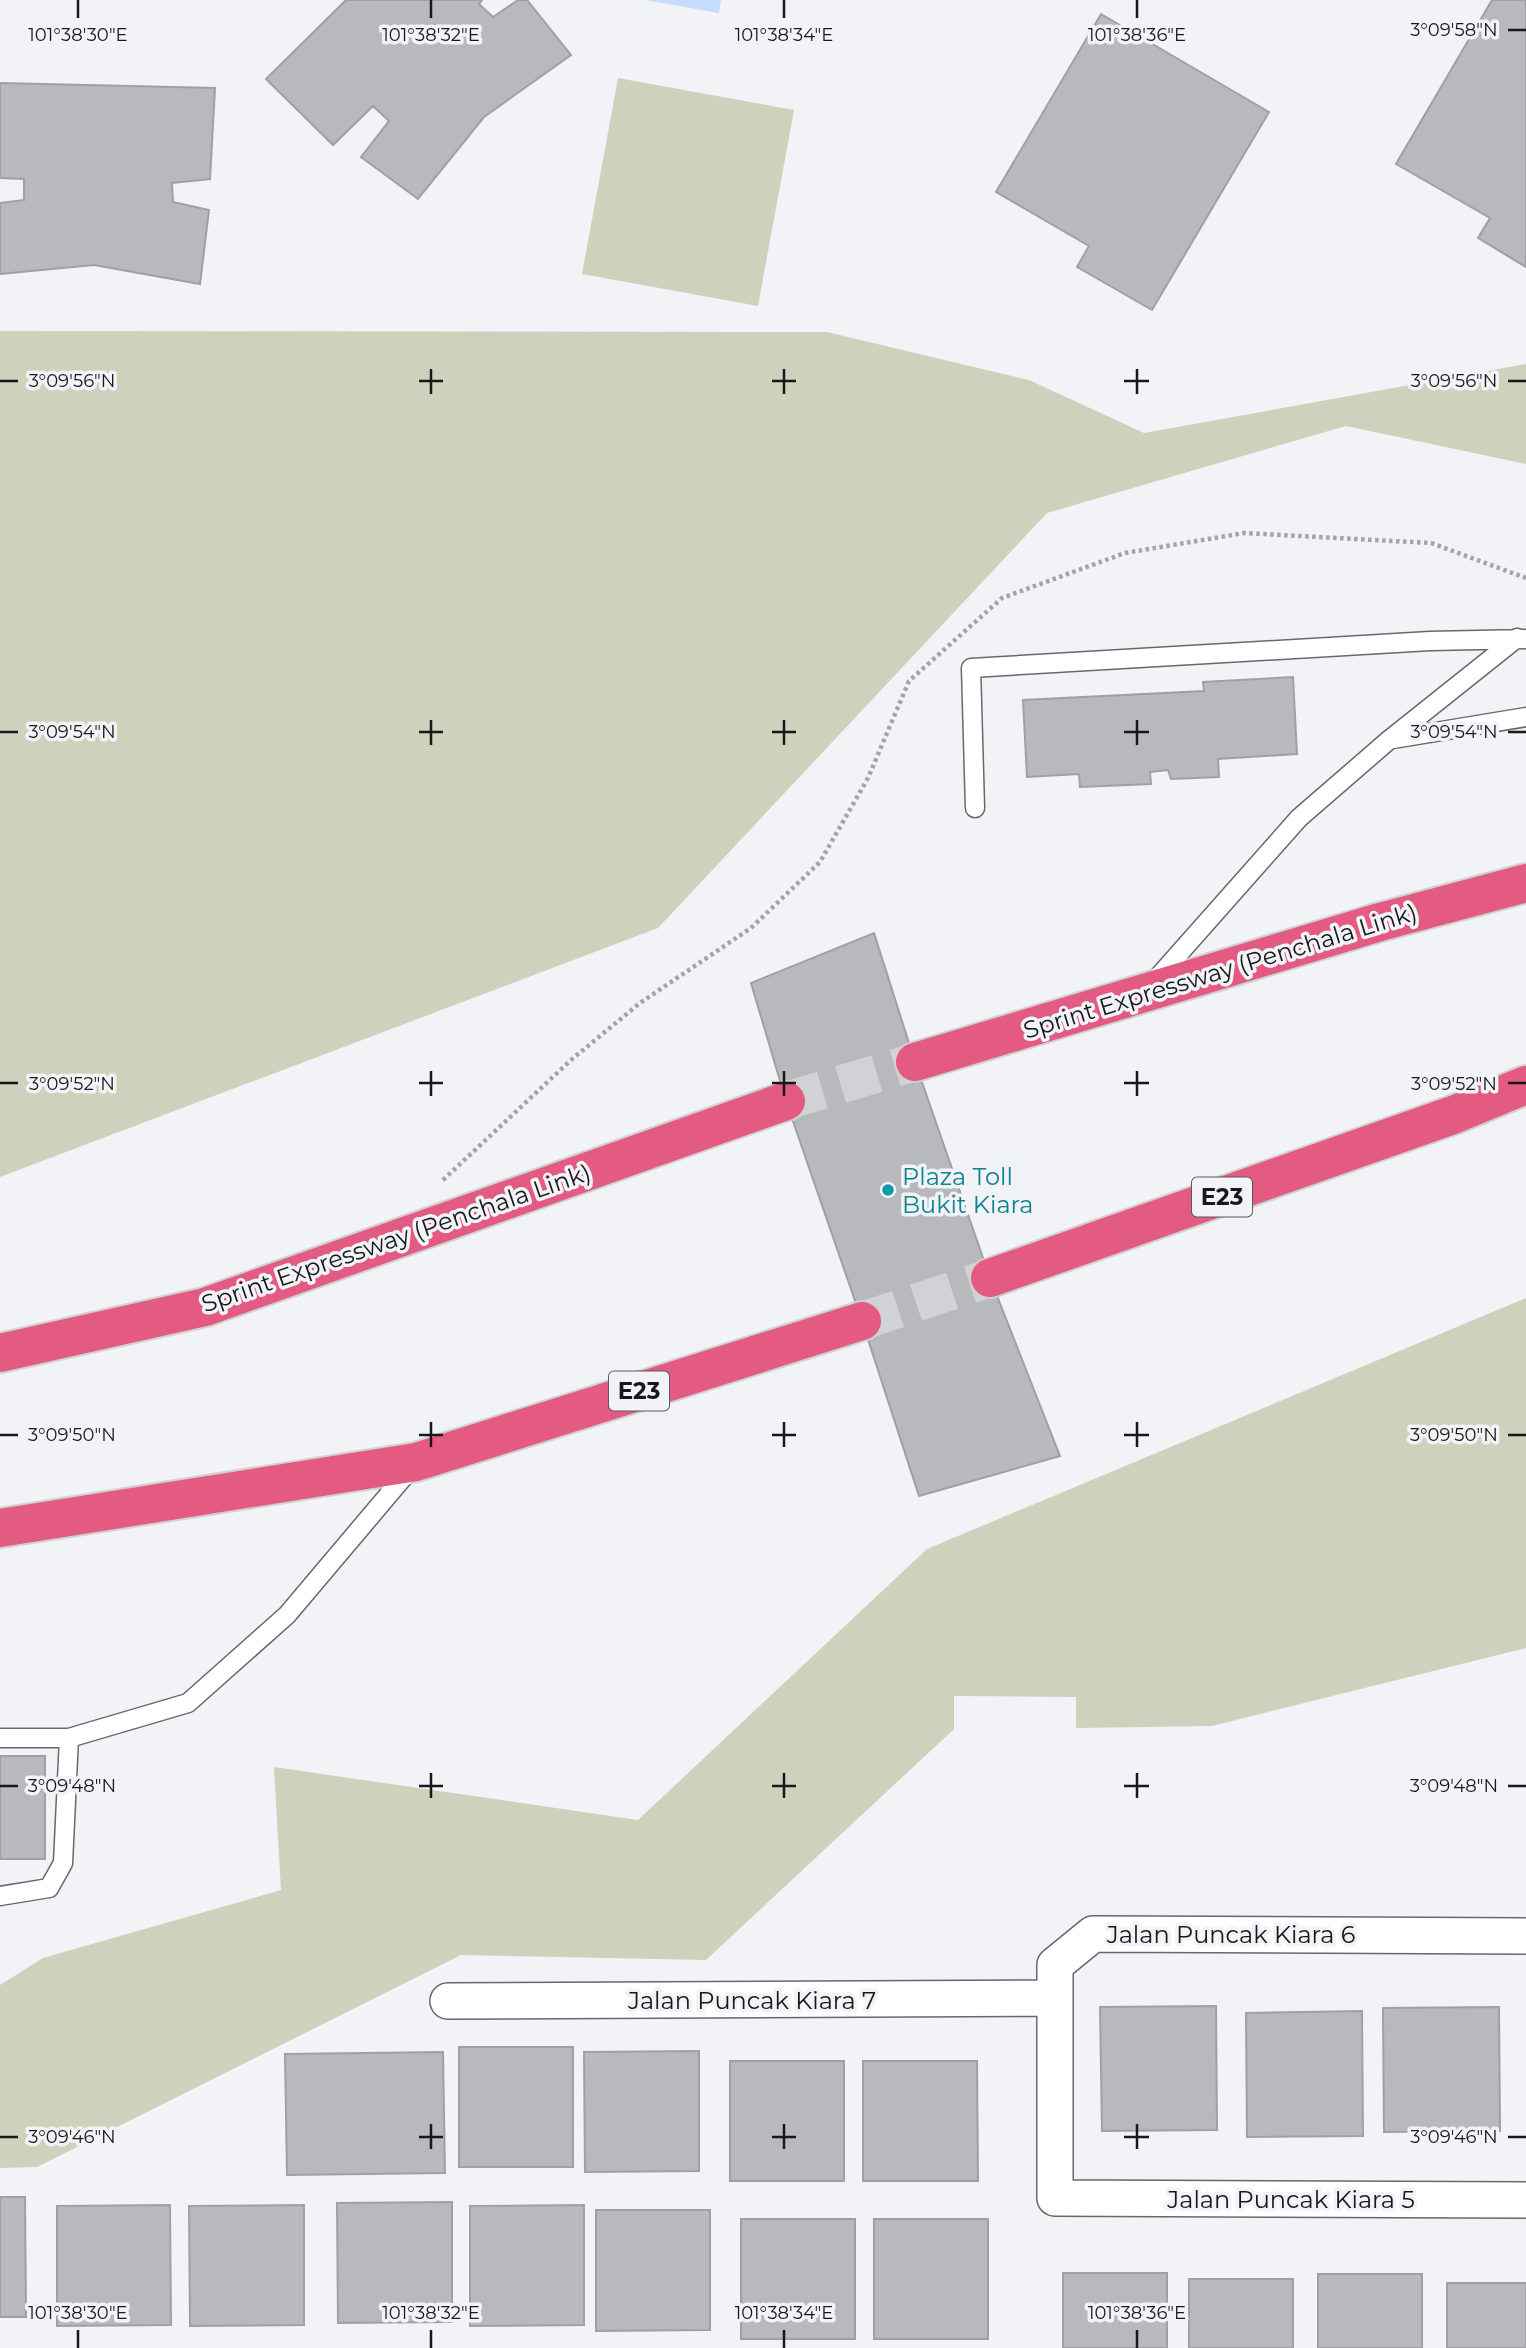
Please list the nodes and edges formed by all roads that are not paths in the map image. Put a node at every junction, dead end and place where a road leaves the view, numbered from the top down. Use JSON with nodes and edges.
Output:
{"nodes":[{"id":1,"x":1522,"y":638,"type":"edge"},
{"id":2,"x":1526,"y":717,"type":"edge"},
{"id":3,"x":1389,"y":740,"type":"junction"},
{"id":4,"x":975,"y":808,"type":"dead end"},
{"id":5,"x":1526,"y":883,"type":"edge"},
{"id":6,"x":1145,"y":992,"type":"junction"},
{"id":7,"x":915,"y":1062,"type":"tunnel mouth"},
{"id":8,"x":1526,"y":1085,"type":"edge"},
{"id":9,"x":786,"y":1101,"type":"tunnel mouth"},
{"id":10,"x":990,"y":1278,"type":"tunnel mouth"},
{"id":11,"x":862,"y":1321,"type":"tunnel mouth"},
{"id":12,"x":0,"y":1353,"type":"edge"},
{"id":13,"x":416,"y":1462,"type":"junction"},
{"id":14,"x":0,"y":1528,"type":"edge"},
{"id":15,"x":0,"y":1738,"type":"edge"},
{"id":16,"x":69,"y":1738,"type":"junction"},
{"id":17,"x":0,"y":1896,"type":"edge"},
{"id":18,"x":1526,"y":1936,"type":"edge"},
{"id":19,"x":1055,"y":1998,"type":"junction"},
{"id":20,"x":448,"y":2001,"type":"dead end"},
{"id":21,"x":1055,"y":2199,"type":"joint"},
{"id":22,"x":1526,"y":2200,"type":"edge"}],
"edges":[{"from":1,"to":3,"type":"lane"},
{"from":1,"to":4,"type":"lane"},
{"from":2,"to":3,"type":"lane"},
{"from":3,"to":6,"type":"lane"},
{"from":5,"to":6,"type":"highway","name":"Sprint Expressway (Penchala Link)"},
{"from":6,"to":7,"type":"highway","name":"Sprint Expressway (Penchala Link)"},
{"from":8,"to":10,"type":"highway","number":"E23"},
{"from":9,"to":12,"type":"highway","name":"Sprint Expressway (Penchala Link)"},
{"from":11,"to":13,"type":"highway","number":"E23"},
{"from":13,"to":14,"type":"highway","number":"E23"},
{"from":13,"to":16,"type":"lane"},
{"from":15,"to":16,"type":"lane"},
{"from":16,"to":17,"type":"lane"},
{"from":18,"to":19,"type":"street","name":"Jalan Puncak Kiara 6"},
{"from":19,"to":20,"type":"street","name":"Jalan Puncak Kiara 7"},
{"from":19,"to":21,"type":"street","name":"Jalan Puncak Kiara 6"},
{"from":21,"to":22,"type":"street","name":"Jalan Puncak Kiara 5"}]}
